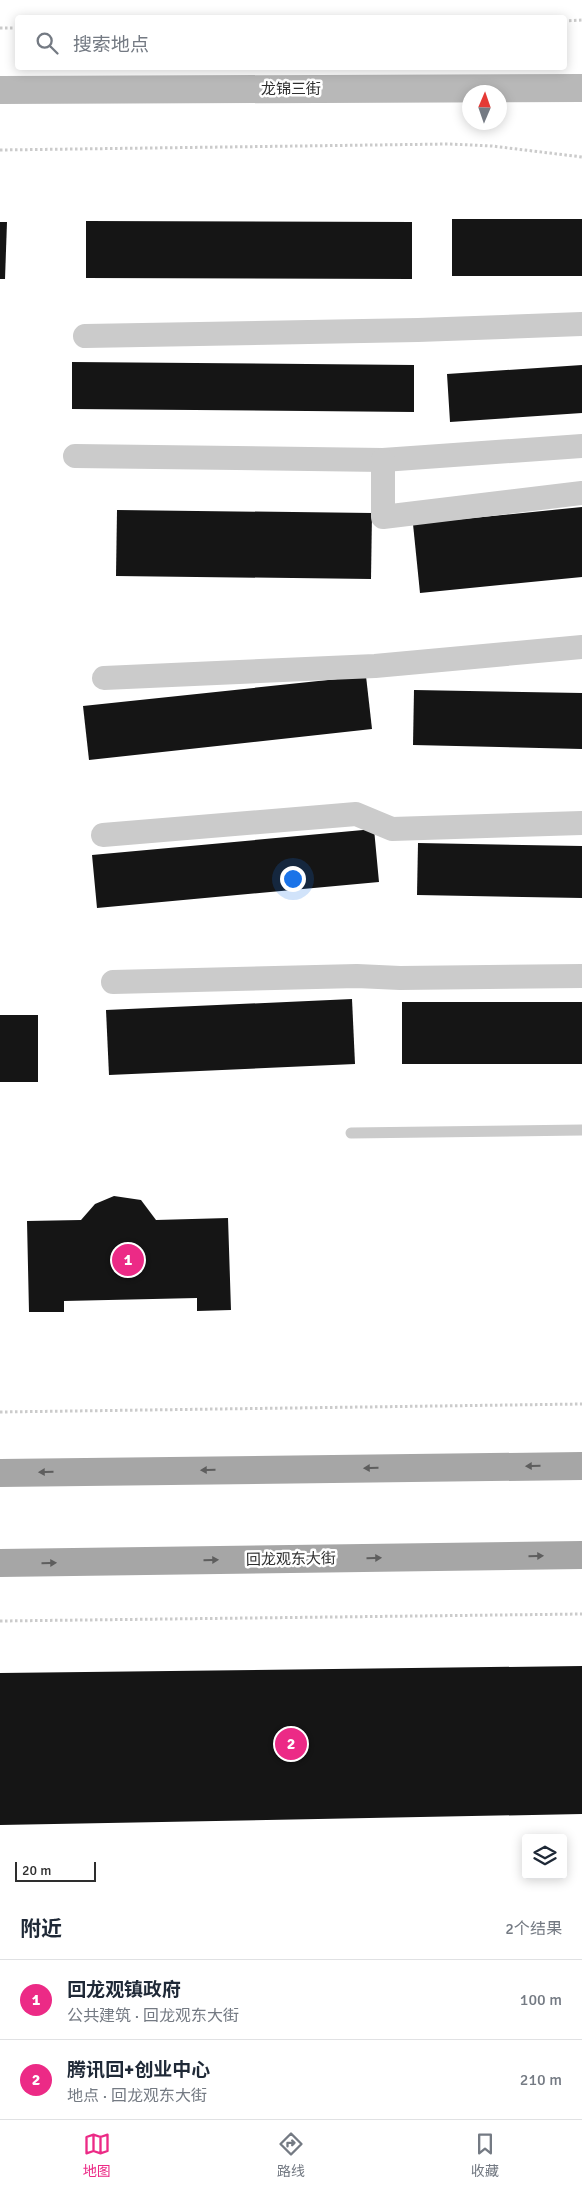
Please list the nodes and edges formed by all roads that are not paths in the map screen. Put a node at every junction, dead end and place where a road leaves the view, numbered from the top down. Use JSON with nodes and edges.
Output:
{"nodes":[{"id":1,"x":582,"y":88,"type":"edge"},
{"id":2,"x":0,"y":90,"type":"edge"},
{"id":3,"x":582,"y":324,"type":"edge"},
{"id":4,"x":85,"y":336,"type":"dead end"},
{"id":5,"x":582,"y":446,"type":"edge"},
{"id":6,"x":75,"y":456,"type":"dead end"},
{"id":7,"x":383,"y":460,"type":"junction"},
{"id":8,"x":582,"y":493,"type":"edge"},
{"id":9,"x":582,"y":647,"type":"edge"},
{"id":10,"x":104,"y":678,"type":"dead end"},
{"id":11,"x":582,"y":823,"type":"edge"},
{"id":12,"x":103,"y":835,"type":"dead end"},
{"id":13,"x":582,"y":976,"type":"edge"},
{"id":14,"x":113,"y":982,"type":"dead end"},
{"id":15,"x":582,"y":1130,"type":"edge"},
{"id":16,"x":351,"y":1133,"type":"dead end"},
{"id":17,"x":582,"y":1466,"type":"edge"},
{"id":18,"x":0,"y":1473,"type":"edge"},
{"id":19,"x":582,"y":1555,"type":"edge"},
{"id":20,"x":0,"y":1563,"type":"edge"}],
"edges":[{"from":1,"to":2,"type":"street","name":"龙锦三街"},
{"from":3,"to":4,"type":"street"},
{"from":5,"to":7,"type":"street"},
{"from":6,"to":7,"type":"street"},
{"from":7,"to":8,"type":"street"},
{"from":9,"to":10,"type":"street"},
{"from":11,"to":12,"type":"street"},
{"from":13,"to":14,"type":"street"},
{"from":15,"to":16,"type":"lane"},
{"from":17,"to":18,"type":"main road","one_way":true},
{"from":20,"to":19,"type":"main road","name":"回龙观东大街","one_way":true}]}
